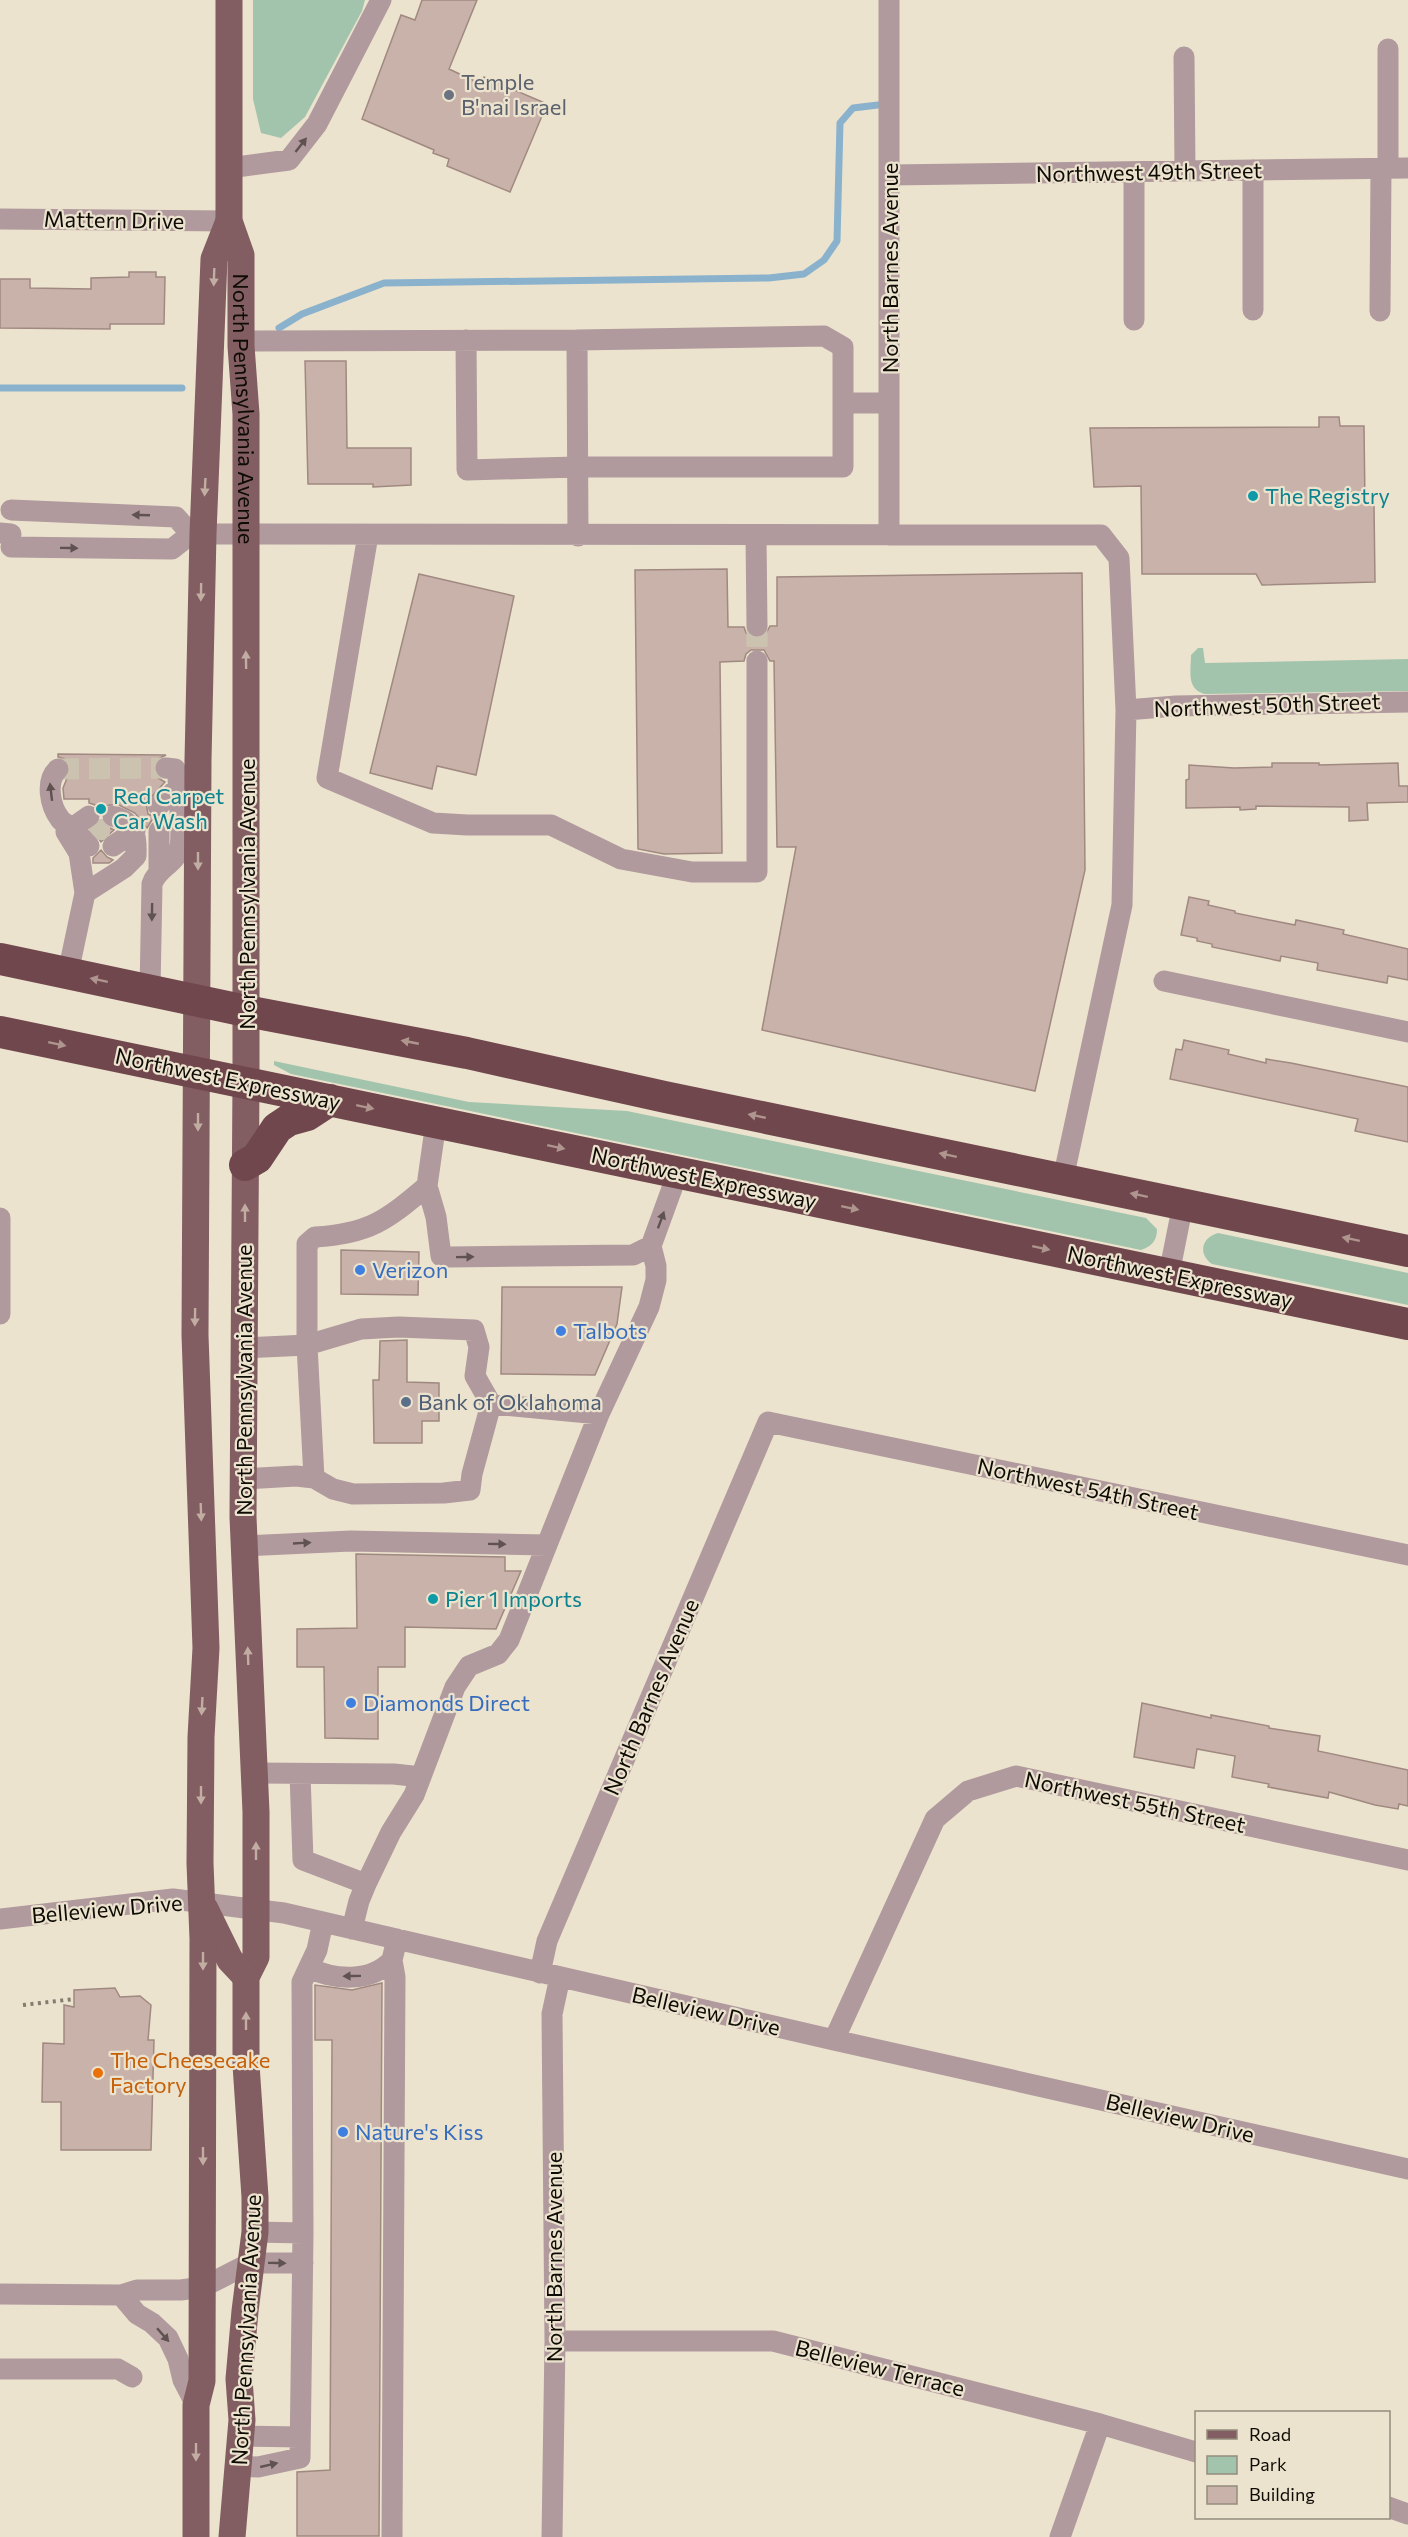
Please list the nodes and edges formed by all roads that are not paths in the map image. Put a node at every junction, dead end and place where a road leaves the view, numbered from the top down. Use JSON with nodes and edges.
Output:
{"nodes":[{"id":1,"x":229,"y":0,"type":"edge"},
{"id":2,"x":381,"y":0,"type":"edge"},
{"id":3,"x":889,"y":0,"type":"edge"},
{"id":4,"x":1388,"y":49,"type":"dead end"},
{"id":5,"x":1184,"y":57,"type":"dead end"},
{"id":6,"x":229,"y":168,"type":"junction"},
{"id":7,"x":1393,"y":168,"type":"edge"},
{"id":8,"x":1253,"y":170,"type":"junction"},
{"id":9,"x":1185,"y":171,"type":"junction"},
{"id":10,"x":1134,"y":172,"type":"junction"},
{"id":11,"x":890,"y":175,"type":"junction"},
{"id":12,"x":0,"y":219,"type":"edge"},
{"id":13,"x":229,"y":221,"type":"junction"},
{"id":14,"x":1253,"y":310,"type":"dead end"},
{"id":15,"x":1380,"y":311,"type":"dead end"},
{"id":16,"x":1134,"y":320,"type":"dead end"},
{"id":17,"x":466,"y":340,"type":"junction"},
{"id":18,"x":577,"y":340,"type":"junction"},
{"id":19,"x":241,"y":341,"type":"junction"},
{"id":20,"x":844,"y":403,"type":"junction"},
{"id":21,"x":889,"y":403,"type":"junction"},
{"id":22,"x":576,"y":467,"type":"junction"},
{"id":23,"x":11,"y":510,"type":"dead end"},
{"id":24,"x":197,"y":534,"type":"junction"},
{"id":25,"x":244,"y":534,"type":"junction"},
{"id":26,"x":368,"y":535,"type":"junction"},
{"id":27,"x":756,"y":535,"type":"junction"},
{"id":28,"x":889,"y":535,"type":"junction"},
{"id":29,"x":578,"y":536,"type":"junction"},
{"id":30,"x":7,"y":538,"type":"edge"},
{"id":31,"x":757,"y":626,"type":"tunnel mouth"},
{"id":32,"x":757,"y":661,"type":"tunnel mouth"},
{"id":33,"x":1408,"y":702,"type":"edge"},
{"id":34,"x":1126,"y":710,"type":"junction"},
{"id":35,"x":166,"y":768,"type":"dead end"},
{"id":36,"x":58,"y":770,"type":"dead end"},
{"id":37,"x":178,"y":788,"type":"junction"},
{"id":38,"x":158,"y":806,"type":"dead end"},
{"id":39,"x":113,"y":831,"type":"tunnel mouth"},
{"id":40,"x":159,"y":831,"type":"dead end"},
{"id":41,"x":159,"y":871,"type":"junction"},
{"id":42,"x":85,"y":893,"type":"junction"},
{"id":43,"x":0,"y":959,"type":"edge"},
{"id":44,"x":68,"y":973,"type":"junction"},
{"id":45,"x":1164,"y":981,"type":"dead end"},
{"id":46,"x":150,"y":990,"type":"junction"},
{"id":47,"x":198,"y":1000,"type":"junction"},
{"id":48,"x":246,"y":1011,"type":"junction"},
{"id":49,"x":0,"y":1032,"type":"edge"},
{"id":50,"x":1408,"y":1032,"type":"edge"},
{"id":51,"x":198,"y":1073,"type":"junction"},
{"id":52,"x":246,"y":1081,"type":"junction"},
{"id":53,"x":330,"y":1100,"type":"junction"},
{"id":54,"x":436,"y":1122,"type":"junction"},
{"id":55,"x":245,"y":1165,"type":"junction"},
{"id":56,"x":678,"y":1172,"type":"junction"},
{"id":57,"x":1063,"y":1179,"type":"junction"},
{"id":58,"x":429,"y":1194,"type":"junction"},
{"id":59,"x":1183,"y":1204,"type":"junction"},
{"id":60,"x":0,"y":1218,"type":"edge"},
{"id":61,"x":651,"y":1246,"type":"junction"},
{"id":62,"x":1408,"y":1251,"type":"edge"},
{"id":63,"x":1169,"y":1274,"type":"junction"},
{"id":64,"x":0,"y":1314,"type":"edge"},
{"id":65,"x":1408,"y":1324,"type":"edge"},
{"id":66,"x":307,"y":1345,"type":"junction"},
{"id":67,"x":245,"y":1348,"type":"junction"},
{"id":68,"x":490,"y":1404,"type":"junction"},
{"id":69,"x":599,"y":1414,"type":"junction"},
{"id":70,"x":768,"y":1422,"type":"joint"},
{"id":71,"x":314,"y":1478,"type":"junction"},
{"id":72,"x":243,"y":1479,"type":"junction"},
{"id":73,"x":547,"y":1545,"type":"junction"},
{"id":74,"x":244,"y":1546,"type":"junction"},
{"id":75,"x":1408,"y":1555,"type":"edge"},
{"id":76,"x":254,"y":1773,"type":"junction"},
{"id":77,"x":300,"y":1774,"type":"junction"},
{"id":78,"x":421,"y":1777,"type":"junction"},
{"id":79,"x":1408,"y":1860,"type":"edge"},
{"id":80,"x":366,"y":1884,"type":"junction"},
{"id":81,"x":202,"y":1902,"type":"junction"},
{"id":82,"x":256,"y":1909,"type":"junction"},
{"id":83,"x":0,"y":1919,"type":"edge"},
{"id":84,"x":323,"y":1922,"type":"junction"},
{"id":85,"x":352,"y":1929,"type":"junction"},
{"id":86,"x":397,"y":1939,"type":"junction"},
{"id":87,"x":392,"y":1960,"type":"junction"},
{"id":88,"x":309,"y":1968,"type":"junction"},
{"id":89,"x":550,"y":1975,"type":"junction"},
{"id":90,"x":246,"y":1977,"type":"junction"},
{"id":91,"x":834,"y":2040,"type":"junction"},
{"id":92,"x":1408,"y":2169,"type":"edge"},
{"id":93,"x":255,"y":2232,"type":"junction"},
{"id":94,"x":303,"y":2233,"type":"junction"},
{"id":95,"x":250,"y":2263,"type":"junction"},
{"id":96,"x":303,"y":2263,"type":"junction"},
{"id":97,"x":203,"y":2287,"type":"junction"},
{"id":98,"x":0,"y":2294,"type":"edge"},
{"id":99,"x":121,"y":2295,"type":"junction"},
{"id":100,"x":555,"y":2341,"type":"junction"},
{"id":101,"x":0,"y":2369,"type":"edge"},
{"id":102,"x":132,"y":2378,"type":"dead end"},
{"id":103,"x":196,"y":2404,"type":"junction"},
{"id":104,"x":1100,"y":2424,"type":"junction"},
{"id":105,"x":241,"y":2436,"type":"junction"},
{"id":106,"x":300,"y":2447,"type":"junction"},
{"id":107,"x":1195,"y":2451,"type":"edge"},
{"id":108,"x":239,"y":2466,"type":"junction"},
{"id":109,"x":1390,"y":2507,"type":"edge"},
{"id":110,"x":1408,"y":2514,"type":"edge"},
{"id":111,"x":196,"y":2537,"type":"edge"},
{"id":112,"x":232,"y":2537,"type":"edge"},
{"id":113,"x":392,"y":2537,"type":"edge"},
{"id":114,"x":552,"y":2537,"type":"edge"},
{"id":115,"x":1060,"y":2537,"type":"edge"}],
"edges":[{"from":1,"to":6,"type":"main road","name":"North Pennsylvania Avenue"},
{"from":6,"to":2,"type":"street","one_way":true},
{"from":3,"to":11,"type":"street","name":"North Barnes Avenue"},
{"from":4,"to":7,"type":"street"},
{"from":5,"to":9,"type":"street"},
{"from":6,"to":13,"type":"main road","name":"North Pennsylvania Avenue"},
{"from":7,"to":8,"type":"street","name":"Northwest 49th Street"},
{"from":7,"to":15,"type":"street"},
{"from":8,"to":9,"type":"street","name":"Northwest 49th Street"},
{"from":8,"to":14,"type":"street"},
{"from":9,"to":10,"type":"street","name":"Northwest 49th Street"},
{"from":10,"to":11,"type":"street","name":"Northwest 49th Street"},
{"from":10,"to":16,"type":"street"},
{"from":11,"to":21,"type":"street","name":"North Barnes Avenue"},
{"from":12,"to":13,"type":"street","name":"Mattern Drive"},
{"from":13,"to":19,"type":"main road","name":"North Pennsylvania Avenue"},
{"from":13,"to":24,"type":"main road","name":"North Pennsylvania Avenue","one_way":true},
{"from":17,"to":18,"type":"street"},
{"from":17,"to":19,"type":"street"},
{"from":17,"to":22,"type":"street"},
{"from":18,"to":20,"type":"street"},
{"from":18,"to":22,"type":"street"},
{"from":19,"to":25,"type":"main road","name":"North Pennsylvania Avenue"},
{"from":20,"to":21,"type":"street"},
{"from":20,"to":22,"type":"street"},
{"from":21,"to":28,"type":"street","name":"North Barnes Avenue"},
{"from":22,"to":29,"type":"street"},
{"from":24,"to":23,"type":"street","one_way":true},
{"from":24,"to":25,"type":"street"},
{"from":30,"to":24,"type":"street","one_way":true},
{"from":24,"to":47,"type":"main road","name":"North Pennsylvania Avenue","one_way":true},
{"from":25,"to":26,"type":"street"},
{"from":48,"to":25,"type":"main road","name":"North Pennsylvania Avenue","one_way":true},
{"from":26,"to":29,"type":"street"},
{"from":26,"to":32,"type":"street"},
{"from":27,"to":28,"type":"street"},
{"from":27,"to":29,"type":"street"},
{"from":27,"to":31,"type":"street"},
{"from":28,"to":34,"type":"street"},
{"from":33,"to":34,"type":"street","name":"Northwest 50th Street"},
{"from":34,"to":57,"type":"street"},
{"from":35,"to":37,"type":"street"},
{"from":42,"to":36,"type":"street","one_way":true},
{"from":37,"to":38,"type":"street"},
{"from":37,"to":41,"type":"street"},
{"from":39,"to":42,"type":"street"},
{"from":40,"to":41,"type":"street"},
{"from":41,"to":46,"type":"street","one_way":true},
{"from":42,"to":44,"type":"street"},
{"from":43,"to":44,"type":"highway"},
{"from":46,"to":44,"type":"highway","one_way":true},
{"from":45,"to":50,"type":"street"},
{"from":46,"to":47,"type":"highway"},
{"from":47,"to":48,"type":"highway"},
{"from":47,"to":51,"type":"main road","name":"North Pennsylvania Avenue"},
{"from":48,"to":52,"type":"main road","name":"North Pennsylvania Avenue"},
{"from":57,"to":48,"type":"highway","one_way":true},
{"from":49,"to":51,"type":"highway","name":"Northwest Expressway","one_way":true},
{"from":51,"to":52,"type":"highway","name":"Northwest Expressway"},
{"from":51,"to":81,"type":"main road","name":"North Pennsylvania Avenue","one_way":true},
{"from":52,"to":53,"type":"highway","name":"Northwest Expressway"},
{"from":52,"to":55,"type":"main road","name":"North Pennsylvania Avenue"},
{"from":53,"to":54,"type":"highway","name":"Northwest Expressway","one_way":true},
{"from":53,"to":55,"type":"highway"},
{"from":54,"to":56,"type":"highway","name":"Northwest Expressway","one_way":true},
{"from":54,"to":58,"type":"street"},
{"from":67,"to":55,"type":"main road","name":"North Pennsylvania Avenue","one_way":true},
{"from":61,"to":56,"type":"street","one_way":true},
{"from":56,"to":63,"type":"highway","name":"Northwest Expressway","one_way":true},
{"from":59,"to":57,"type":"highway","one_way":true},
{"from":58,"to":61,"type":"street","one_way":true},
{"from":58,"to":66,"type":"street"},
{"from":62,"to":59,"type":"highway","one_way":true},
{"from":59,"to":63,"type":"street"},
{"from":60,"to":64,"type":"street"},
{"from":61,"to":69,"type":"street"},
{"from":63,"to":65,"type":"highway","name":"Northwest Expressway"},
{"from":66,"to":67,"type":"street"},
{"from":66,"to":68,"type":"street"},
{"from":66,"to":71,"type":"street"},
{"from":67,"to":72,"type":"main road","name":"North Pennsylvania Avenue"},
{"from":68,"to":69,"type":"street"},
{"from":68,"to":71,"type":"street"},
{"from":69,"to":73,"type":"street"},
{"from":70,"to":75,"type":"street","name":"Northwest 54th Street"},
{"from":70,"to":89,"type":"street","name":"North Barnes Avenue"},
{"from":71,"to":72,"type":"street"},
{"from":72,"to":74,"type":"main road","name":"North Pennsylvania Avenue"},
{"from":74,"to":73,"type":"street","one_way":true},
{"from":73,"to":78,"type":"street"},
{"from":76,"to":74,"type":"main road","name":"North Pennsylvania Avenue","one_way":true},
{"from":76,"to":77,"type":"street"},
{"from":82,"to":76,"type":"main road","name":"North Pennsylvania Avenue","one_way":true},
{"from":77,"to":78,"type":"street"},
{"from":77,"to":80,"type":"street"},
{"from":78,"to":80,"type":"street"},
{"from":79,"to":91,"type":"street","name":"Northwest 55th Street"},
{"from":80,"to":85,"type":"street"},
{"from":81,"to":82,"type":"street","name":"Belleview Drive"},
{"from":81,"to":83,"type":"street","name":"Belleview Drive"},
{"from":81,"to":90,"type":"main road"},
{"from":81,"to":97,"type":"main road","name":"North Pennsylvania Avenue","one_way":true},
{"from":82,"to":84,"type":"street","name":"Belleview Drive"},
{"from":82,"to":90,"type":"main road","name":"North Pennsylvania Avenue"},
{"from":84,"to":85,"type":"street","name":"Belleview Drive"},
{"from":84,"to":88,"type":"street"},
{"from":85,"to":86,"type":"street","name":"Belleview Drive"},
{"from":86,"to":87,"type":"street"},
{"from":86,"to":89,"type":"street","name":"Belleview Drive"},
{"from":87,"to":88,"type":"street","one_way":true},
{"from":87,"to":113,"type":"street"},
{"from":88,"to":94,"type":"street"},
{"from":89,"to":91,"type":"street","name":"Belleview Drive"},
{"from":89,"to":100,"type":"street","name":"North Barnes Avenue"},
{"from":93,"to":90,"type":"main road","name":"North Pennsylvania Avenue","one_way":true},
{"from":91,"to":92,"type":"street","name":"Belleview Drive"},
{"from":93,"to":94,"type":"street"},
{"from":93,"to":95,"type":"main road","name":"North Pennsylvania Avenue"},
{"from":94,"to":96,"type":"street"},
{"from":95,"to":96,"type":"street","one_way":true},
{"from":95,"to":97,"type":"street"},
{"from":95,"to":105,"type":"main road","name":"North Pennsylvania Avenue"},
{"from":96,"to":106,"type":"street"},
{"from":97,"to":99,"type":"street"},
{"from":97,"to":103,"type":"main road","name":"North Pennsylvania Avenue"},
{"from":98,"to":99,"type":"street"},
{"from":99,"to":103,"type":"street","one_way":true},
{"from":100,"to":104,"type":"street","name":"Belleview Terrace"},
{"from":100,"to":114,"type":"street","name":"North Barnes Avenue"},
{"from":101,"to":102,"type":"street"},
{"from":103,"to":111,"type":"main road","name":"North Pennsylvania Avenue","one_way":true},
{"from":104,"to":107,"type":"street","name":"Belleview Terrace"},
{"from":104,"to":115,"type":"street"},
{"from":105,"to":106,"type":"street"},
{"from":105,"to":108,"type":"main road","name":"North Pennsylvania Avenue"},
{"from":108,"to":106,"type":"street","one_way":true},
{"from":108,"to":112,"type":"main road","name":"North Pennsylvania Avenue"},
{"from":109,"to":110,"type":"street"}]}
